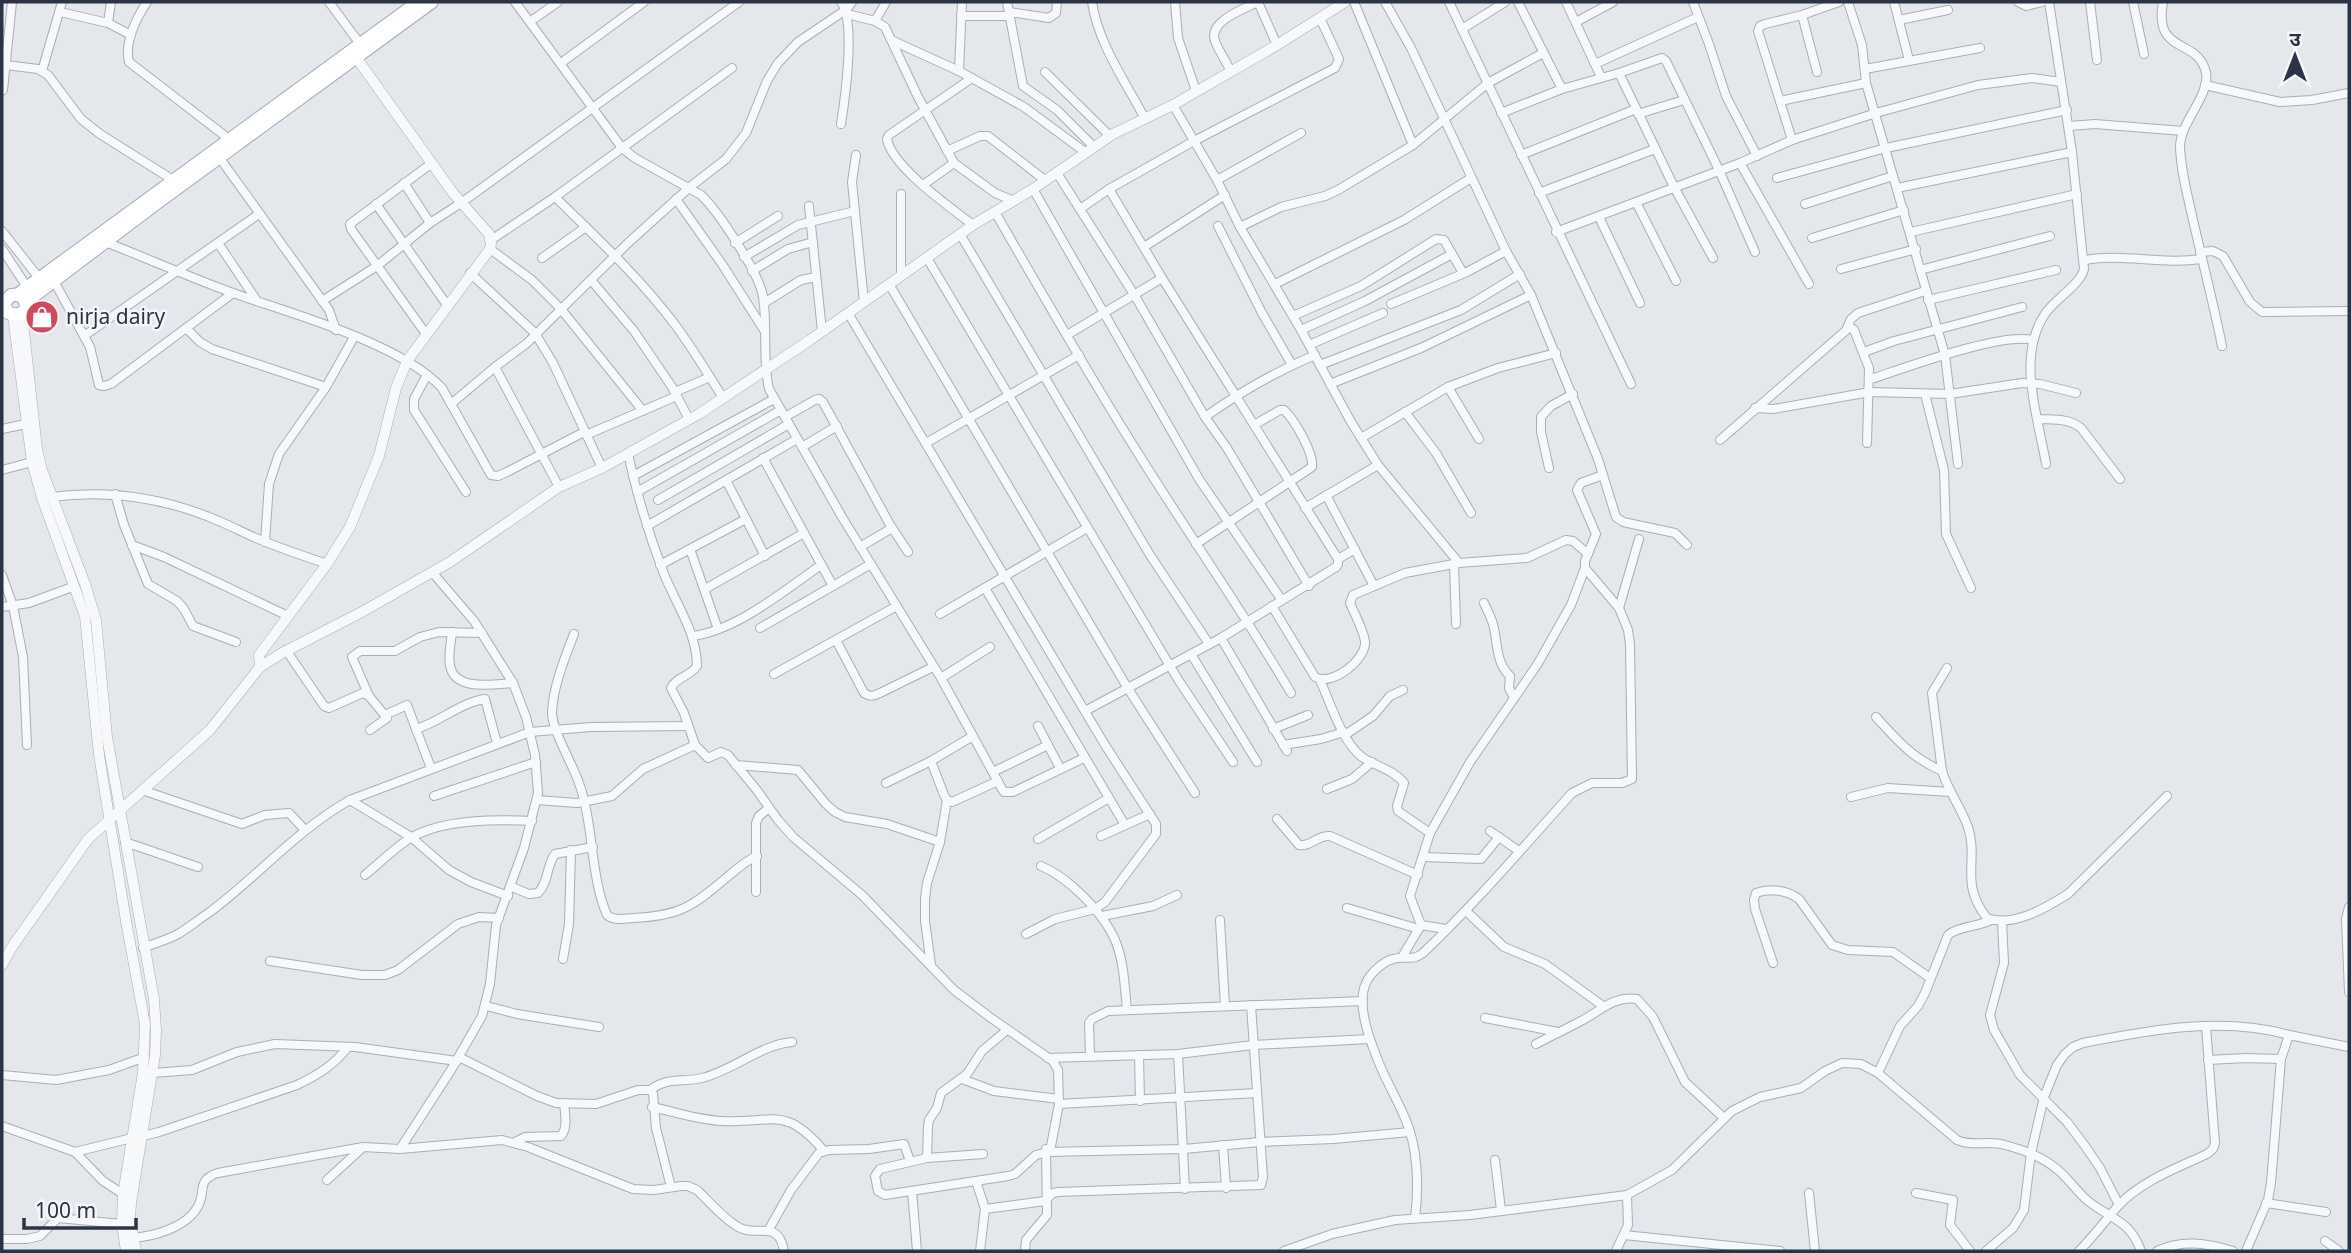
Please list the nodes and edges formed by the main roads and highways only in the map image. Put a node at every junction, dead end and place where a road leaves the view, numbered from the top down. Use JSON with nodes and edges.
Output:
{"nodes":[{"id":1,"x":418,"y":2,"type":"edge"},
{"id":2,"x":432,"y":2,"type":"edge"},
{"id":3,"x":356,"y":51,"type":"junction"},
{"id":4,"x":99,"y":240,"type":"junction"},
{"id":5,"x":14,"y":306,"type":"edge"}],
"edges":[{"from":1,"to":3,"type":"main road"},
{"from":2,"to":3,"type":"main road"},
{"from":3,"to":4,"type":"main road"},
{"from":3,"to":4,"type":"main road"},
{"from":4,"to":5,"type":"main road"},
{"from":4,"to":5,"type":"main road"}]}
